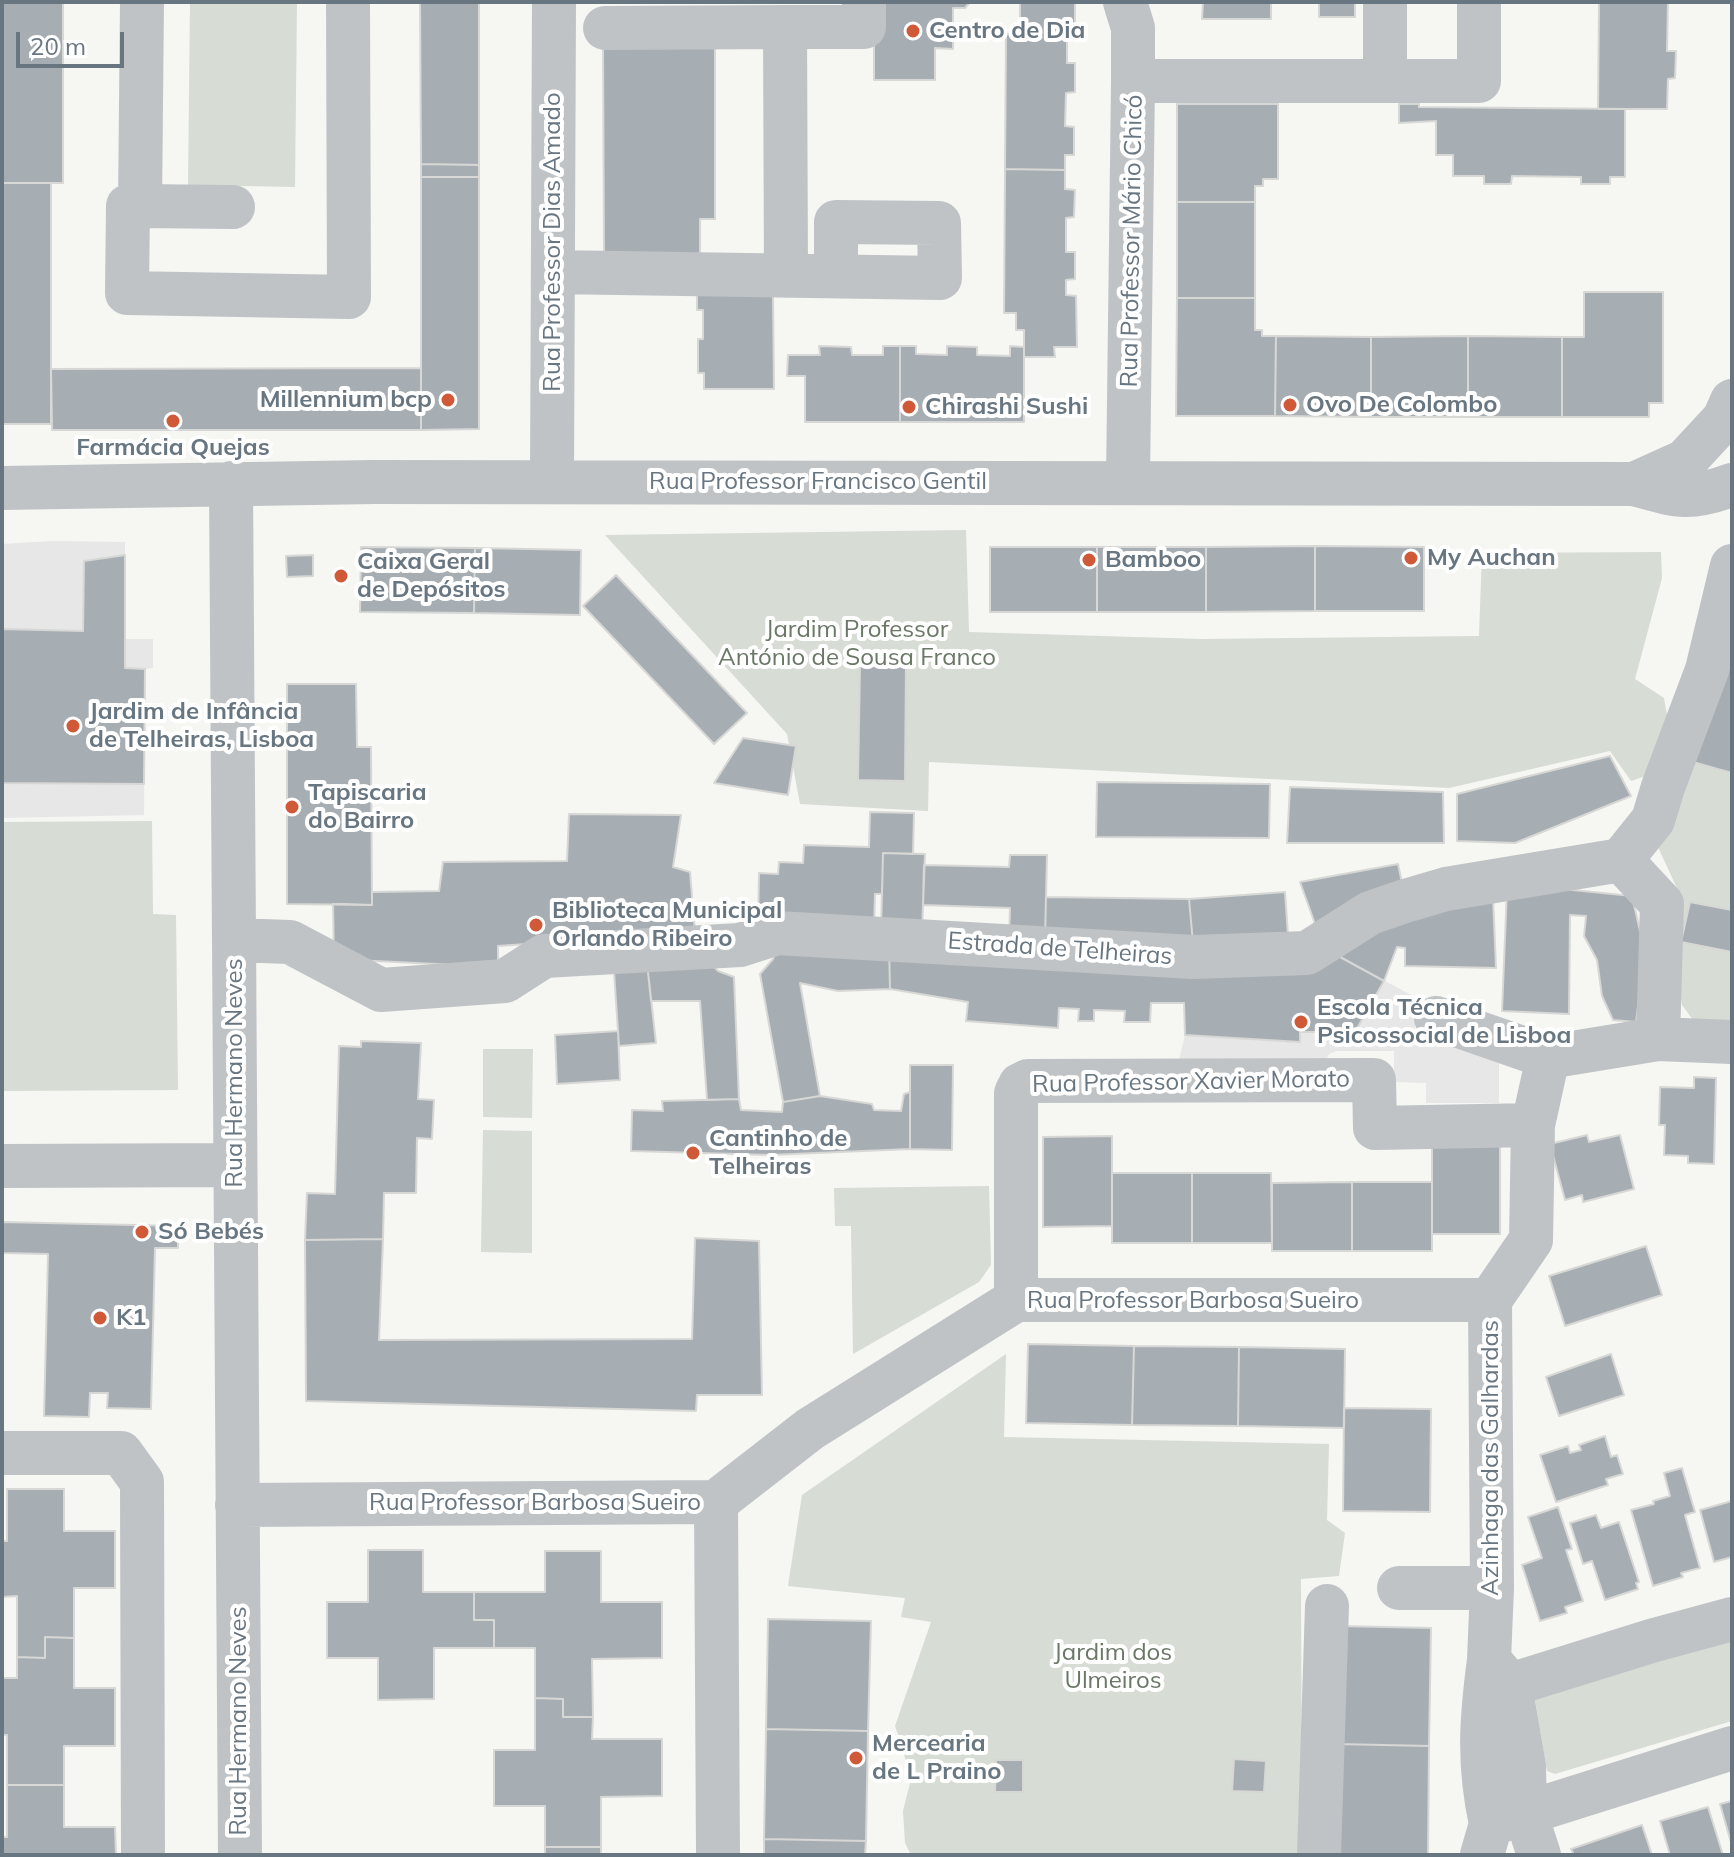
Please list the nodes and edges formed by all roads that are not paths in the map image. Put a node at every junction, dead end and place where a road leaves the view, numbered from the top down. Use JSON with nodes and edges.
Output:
{"nodes":[{"id":1,"x":142,"y":2,"type":"edge"},
{"id":2,"x":348,"y":2,"type":"edge"},
{"id":3,"x":554,"y":2,"type":"edge"},
{"id":4,"x":864,"y":2,"type":"edge"},
{"id":5,"x":1125,"y":2,"type":"edge"},
{"id":6,"x":1385,"y":2,"type":"edge"},
{"id":7,"x":1479,"y":2,"type":"edge"},
{"id":8,"x":785,"y":27,"type":"junction"},
{"id":9,"x":605,"y":28,"type":"dead end"},
{"id":10,"x":1133,"y":81,"type":"junction"},
{"id":11,"x":1385,"y":81,"type":"junction"},
{"id":12,"x":140,"y":206,"type":"junction"},
{"id":13,"x":233,"y":207,"type":"dead end"},
{"id":14,"x":554,"y":272,"type":"junction"},
{"id":15,"x":786,"y":276,"type":"junction"},
{"id":16,"x":836,"y":276,"type":"dead end"},
{"id":17,"x":1728,"y":410,"type":"edge"},
{"id":18,"x":552,"y":482,"type":"junction"},
{"id":19,"x":1128,"y":482,"type":"junction"},
{"id":20,"x":231,"y":483,"type":"junction"},
{"id":21,"x":1634,"y":484,"type":"junction"},
{"id":22,"x":1732,"y":485,"type":"edge"},
{"id":23,"x":2,"y":488,"type":"edge"},
{"id":24,"x":1732,"y":566,"type":"edge"},
{"id":25,"x":1621,"y":860,"type":"junction"},
{"id":26,"x":234,"y":940,"type":"junction"},
{"id":27,"x":1436,"y":1018,"type":"dead end"},
{"id":28,"x":1658,"y":1039,"type":"junction"},
{"id":29,"x":1732,"y":1042,"type":"edge"},
{"id":30,"x":1548,"y":1057,"type":"junction"},
{"id":31,"x":1533,"y":1125,"type":"junction"},
{"id":32,"x":235,"y":1165,"type":"junction"},
{"id":33,"x":2,"y":1166,"type":"edge"},
{"id":34,"x":1016,"y":1300,"type":"junction"},
{"id":35,"x":1490,"y":1300,"type":"junction"},
{"id":36,"x":2,"y":1453,"type":"edge"},
{"id":37,"x":716,"y":1502,"type":"junction"},
{"id":38,"x":237,"y":1505,"type":"junction"},
{"id":39,"x":1399,"y":1588,"type":"dead end"},
{"id":40,"x":1492,"y":1588,"type":"junction"},
{"id":41,"x":1327,"y":1606,"type":"dead end"},
{"id":42,"x":1732,"y":1619,"type":"edge"},
{"id":43,"x":1500,"y":1672,"type":"junction"},
{"id":44,"x":1732,"y":1748,"type":"edge"},
{"id":45,"x":1499,"y":1830,"type":"edge"},
{"id":46,"x":143,"y":1855,"type":"edge"},
{"id":47,"x":240,"y":1855,"type":"edge"},
{"id":48,"x":718,"y":1855,"type":"edge"},
{"id":49,"x":1319,"y":1855,"type":"edge"},
{"id":50,"x":1539,"y":1855,"type":"edge"}],
"edges":[{"from":1,"to":12,"type":"street"},
{"from":2,"to":12,"type":"street"},
{"from":3,"to":14,"type":"street","name":"Rua Professor Dias Amado"},
{"from":4,"to":8,"type":"street"},
{"from":5,"to":10,"type":"street","name":"Rua Professor Mário Chicó"},
{"from":6,"to":11,"type":"street"},
{"from":7,"to":11,"type":"street"},
{"from":8,"to":9,"type":"street"},
{"from":8,"to":15,"type":"street"},
{"from":10,"to":11,"type":"street"},
{"from":10,"to":19,"type":"street","name":"Rua Professor Mário Chicó"},
{"from":12,"to":13,"type":"street"},
{"from":14,"to":15,"type":"street"},
{"from":14,"to":18,"type":"street","name":"Rua Professor Dias Amado"},
{"from":15,"to":16,"type":"street"},
{"from":17,"to":21,"type":"street","name":"Rua Professor Francisco Gentil"},
{"from":18,"to":19,"type":"street","name":"Rua Professor Francisco Gentil"},
{"from":18,"to":20,"type":"street","name":"Rua Professor Francisco Gentil"},
{"from":19,"to":21,"type":"street","name":"Rua Professor Francisco Gentil"},
{"from":20,"to":23,"type":"street","name":"Rua Professor Francisco Gentil"},
{"from":20,"to":26,"type":"street","name":"Rua Hermano Neves"},
{"from":21,"to":22,"type":"street","name":"Rua Professor Francisco Gentil"},
{"from":24,"to":25,"type":"street"},
{"from":25,"to":26,"type":"street","name":"Estrada de Telheiras"},
{"from":25,"to":28,"type":"street"},
{"from":26,"to":32,"type":"street","name":"Rua Hermano Neves"},
{"from":27,"to":30,"type":"street"},
{"from":28,"to":29,"type":"street"},
{"from":28,"to":30,"type":"street"},
{"from":30,"to":31,"type":"street","name":"Azinhaga das Galhardas"},
{"from":31,"to":34,"type":"street","name":"Rua Professor Xavier Morato"},
{"from":31,"to":35,"type":"street","name":"Azinhaga das Galhardas"},
{"from":32,"to":33,"type":"street"},
{"from":32,"to":38,"type":"street","name":"Rua Hermano Neves"},
{"from":34,"to":35,"type":"street","name":"Rua Professor Barbosa Sueiro"},
{"from":34,"to":37,"type":"street","name":"Rua Professor Barbosa Sueiro"},
{"from":35,"to":40,"type":"street","name":"Azinhaga das Galhardas"},
{"from":36,"to":46,"type":"street"},
{"from":37,"to":38,"type":"street","name":"Rua Professor Barbosa Sueiro"},
{"from":37,"to":48,"type":"street"},
{"from":38,"to":47,"type":"street","name":"Rua Hermano Neves"},
{"from":39,"to":40,"type":"street"},
{"from":40,"to":43,"type":"street","name":"Azinhaga das Galhardas"},
{"from":41,"to":49,"type":"street"},
{"from":42,"to":43,"type":"street"},
{"from":43,"to":45,"type":"street","name":"Azinhaga das Galhardas"},
{"from":44,"to":45,"type":"street"},
{"from":45,"to":50,"type":"street","name":"Azinhaga das Galhardas"}]}
